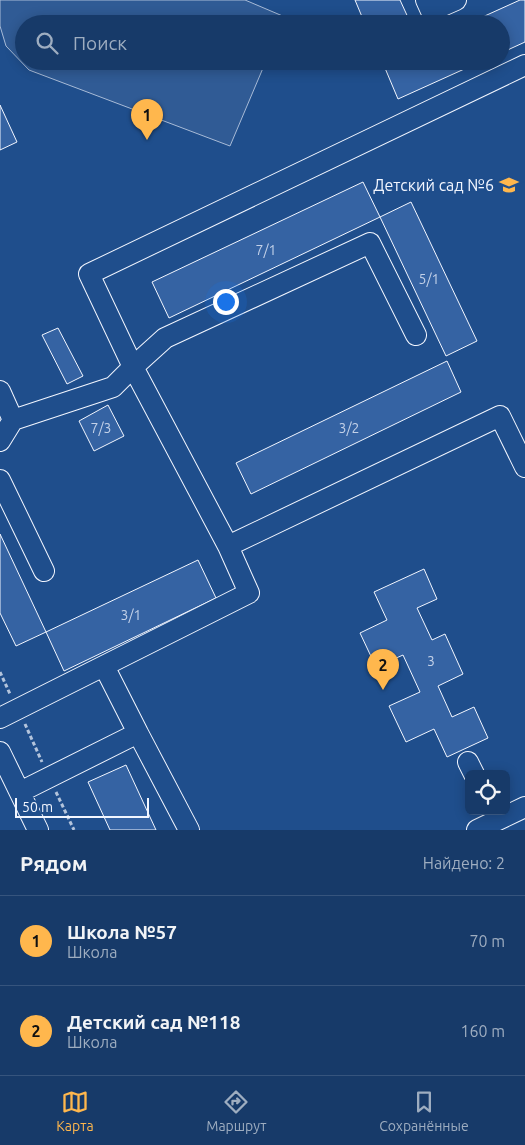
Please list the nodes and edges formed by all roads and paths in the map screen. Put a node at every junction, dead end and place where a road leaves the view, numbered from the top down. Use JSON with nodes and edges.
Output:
{"nodes":[{"id":1,"x":426,"y":0,"type":"edge"},
{"id":2,"x":456,"y":0,"type":"edge"},
{"id":3,"x":525,"y":66,"type":"edge"},
{"id":4,"x":416,"y":335,"type":"dead end"},
{"id":5,"x":133,"y":367,"type":"junction"},
{"id":6,"x":0,"y":392,"type":"edge"},
{"id":7,"x":14,"y":420,"type":"junction"},
{"id":8,"x":0,"y":441,"type":"edge"},
{"id":9,"x":525,"y":467,"type":"edge"},
{"id":10,"x":0,"y":480,"type":"edge"},
{"id":11,"x":228,"y":546,"type":"junction"},
{"id":12,"x":44,"y":571,"type":"dead end"},
{"id":13,"x":104,"y":666,"type":"junction"},
{"id":14,"x":0,"y":672,"type":"edge"},
{"id":15,"x":9,"y":714,"type":"edge"},
{"id":16,"x":138,"y":733,"type":"junction"},
{"id":17,"x":0,"y":752,"type":"edge"},
{"id":18,"x":50,"y":778,"type":"junction"},
{"id":19,"x":20,"y":792,"type":"junction"},
{"id":20,"x":525,"y":806,"type":"edge"},
{"id":21,"x":494,"y":816,"type":"edge"},
{"id":22,"x":38,"y":830,"type":"edge"},
{"id":23,"x":74,"y":830,"type":"edge"},
{"id":24,"x":188,"y":830,"type":"edge"},
{"id":25,"x":477,"y":830,"type":"edge"}],
"edges":[{"from":1,"to":2,"type":"street"},
{"from":3,"to":5,"type":"street"},
{"from":4,"to":5,"type":"street"},
{"from":5,"to":7,"type":"street"},
{"from":5,"to":11,"type":"street"},
{"from":6,"to":7,"type":"street"},
{"from":7,"to":8,"type":"street"},
{"from":9,"to":11,"type":"street"},
{"from":10,"to":12,"type":"street"},
{"from":11,"to":13,"type":"street"},
{"from":13,"to":15,"type":"street"},
{"from":13,"to":16,"type":"street"},
{"from":14,"to":15,"type":"path"},
{"from":15,"to":18,"type":"path"},
{"from":16,"to":18,"type":"street"},
{"from":16,"to":24,"type":"street"},
{"from":17,"to":19,"type":"street"},
{"from":18,"to":19,"type":"street"},
{"from":18,"to":23,"type":"path"},
{"from":19,"to":22,"type":"street"},
{"from":20,"to":21,"type":"street"},
{"from":21,"to":25,"type":"street"}]}
